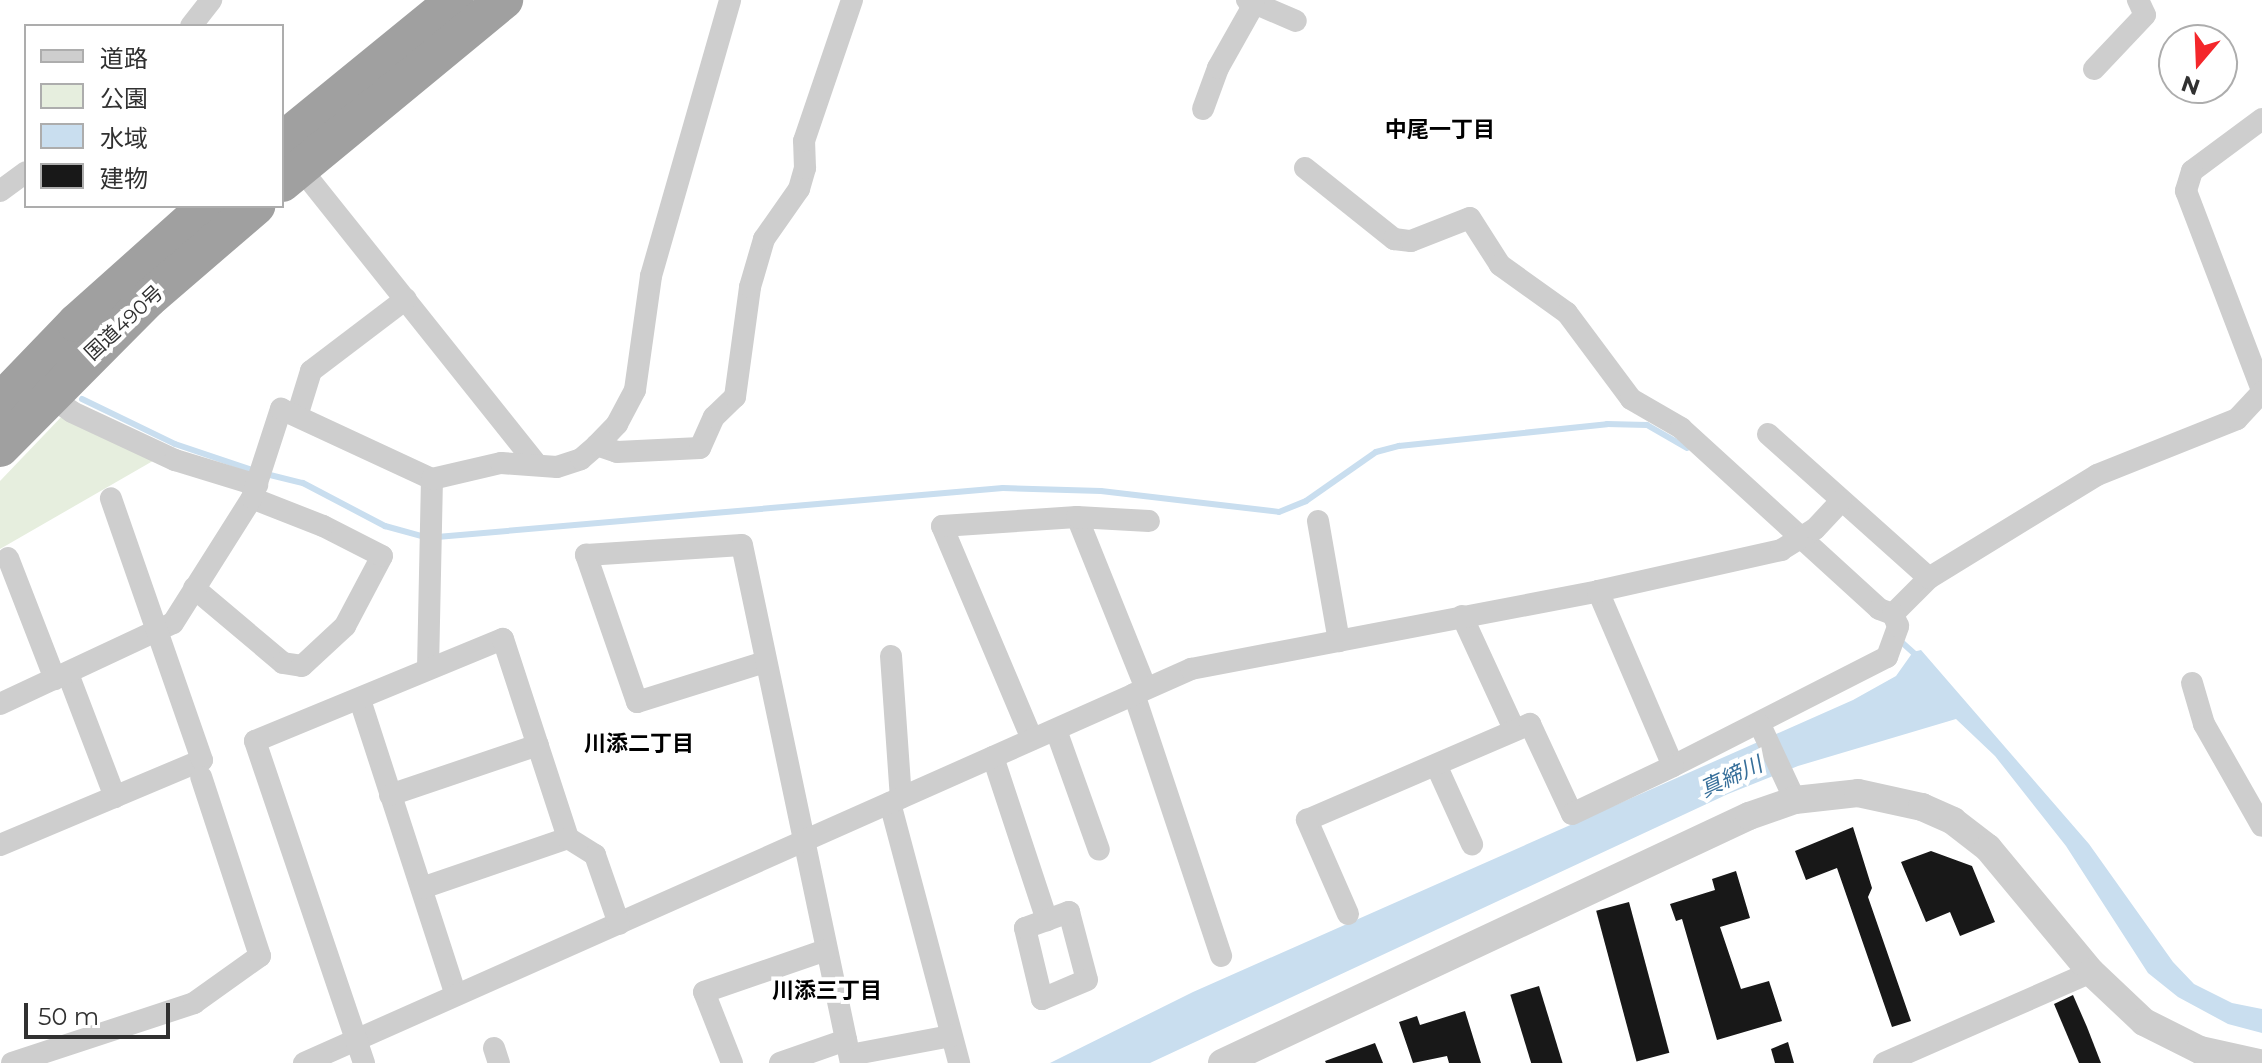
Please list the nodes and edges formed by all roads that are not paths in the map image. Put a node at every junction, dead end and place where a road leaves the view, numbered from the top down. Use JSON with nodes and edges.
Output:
{"nodes":[{"id":1,"x":211,"y":0,"type":"edge"},
{"id":2,"x":455,"y":0,"type":"edge"},
{"id":3,"x":504,"y":0,"type":"edge"},
{"id":4,"x":730,"y":0,"type":"edge"},
{"id":5,"x":852,"y":0,"type":"edge"},
{"id":6,"x":2138,"y":0,"type":"edge"},
{"id":7,"x":1250,"y":2,"type":"edge"},
{"id":8,"x":1296,"y":21,"type":"dead end"},
{"id":9,"x":193,"y":24,"type":"edge"},
{"id":10,"x":2094,"y":69,"type":"dead end"},
{"id":11,"x":1203,"y":109,"type":"dead end"},
{"id":12,"x":2262,"y":119,"type":"edge"},
{"id":13,"x":286,"y":159,"type":"edge"},
{"id":14,"x":1305,"y":168,"type":"dead end"},
{"id":15,"x":24,"y":173,"type":"edge"},
{"id":16,"x":0,"y":191,"type":"edge"},
{"id":17,"x":205,"y":208,"type":"edge"},
{"id":18,"x":254,"y":208,"type":"edge"},
{"id":19,"x":406,"y":299,"type":"junction"},
{"id":20,"x":2262,"y":391,"type":"edge"},
{"id":21,"x":48,"y":395,"type":"junction"},
{"id":22,"x":0,"y":402,"type":"edge"},
{"id":23,"x":298,"y":413,"type":"junction"},
{"id":24,"x":1768,"y":434,"type":"dead end"},
{"id":25,"x":597,"y":445,"type":"junction"},
{"id":26,"x":0,"y":448,"type":"edge"},
{"id":27,"x":537,"y":465,"type":"junction"},
{"id":28,"x":432,"y":479,"type":"junction"},
{"id":29,"x":254,"y":492,"type":"junction"},
{"id":30,"x":111,"y":498,"type":"dead end"},
{"id":31,"x":1841,"y":501,"type":"junction"},
{"id":32,"x":1077,"y":517,"type":"junction"},
{"id":33,"x":1149,"y":521,"type":"dead end"},
{"id":34,"x":1318,"y":521,"type":"dead end"},
{"id":35,"x":1801,"y":538,"type":"junction"},
{"id":36,"x":8,"y":558,"type":"dead end"},
{"id":37,"x":1929,"y":578,"type":"junction"},
{"id":38,"x":194,"y":588,"type":"junction"},
{"id":39,"x":1598,"y":591,"type":"junction"},
{"id":40,"x":1462,"y":616,"type":"junction"},
{"id":41,"x":1895,"y":628,"type":"junction"},
{"id":42,"x":158,"y":633,"type":"junction"},
{"id":43,"x":1339,"y":641,"type":"junction"},
{"id":44,"x":891,"y":656,"type":"dead end"},
{"id":45,"x":765,"y":662,"type":"junction"},
{"id":46,"x":428,"y":669,"type":"junction"},
{"id":47,"x":62,"y":676,"type":"junction"},
{"id":48,"x":2192,"y":683,"type":"dead end"},
{"id":49,"x":1140,"y":691,"type":"junction"},
{"id":50,"x":360,"y":700,"type":"junction"},
{"id":51,"x":0,"y":704,"type":"edge"},
{"id":52,"x":1762,"y":728,"type":"junction"},
{"id":53,"x":1514,"y":729,"type":"junction"},
{"id":54,"x":1056,"y":730,"type":"junction"},
{"id":55,"x":1032,"y":739,"type":"junction"},
{"id":56,"x":538,"y":745,"type":"junction"},
{"id":57,"x":993,"y":757,"type":"junction"},
{"id":58,"x":1673,"y":766,"type":"junction"},
{"id":59,"x":1437,"y":767,"type":"junction"},
{"id":60,"x":201,"y":777,"type":"dead end"},
{"id":61,"x":1791,"y":790,"type":"junction"},
{"id":62,"x":390,"y":795,"type":"junction"},
{"id":63,"x":115,"y":797,"type":"junction"},
{"id":64,"x":896,"y":801,"type":"junction"},
{"id":65,"x":2262,"y":826,"type":"edge"},
{"id":66,"x":568,"y":838,"type":"junction"},
{"id":67,"x":802,"y":843,"type":"junction"},
{"id":68,"x":1472,"y":844,"type":"dead end"},
{"id":69,"x":0,"y":845,"type":"edge"},
{"id":70,"x":1099,"y":850,"type":"dead end"},
{"id":71,"x":422,"y":888,"type":"junction"},
{"id":72,"x":1348,"y":914,"type":"dead end"},
{"id":73,"x":1047,"y":920,"type":"dead end"},
{"id":74,"x":619,"y":924,"type":"junction"},
{"id":75,"x":826,"y":950,"type":"junction"},
{"id":76,"x":1221,"y":956,"type":"dead end"},
{"id":77,"x":2091,"y":972,"type":"junction"},
{"id":78,"x":456,"y":995,"type":"junction"},
{"id":79,"x":951,"y":1036,"type":"junction"},
{"id":80,"x":356,"y":1039,"type":"junction"},
{"id":81,"x":849,"y":1053,"type":"edge"},
{"id":82,"x":12,"y":1063,"type":"edge"},
{"id":83,"x":304,"y":1063,"type":"edge"},
{"id":84,"x":364,"y":1063,"type":"edge"},
{"id":85,"x":732,"y":1063,"type":"edge"},
{"id":86,"x":780,"y":1063,"type":"edge"},
{"id":87,"x":959,"y":1063,"type":"edge"},
{"id":88,"x":1222,"y":1063,"type":"edge"},
{"id":89,"x":1884,"y":1063,"type":"edge"},
{"id":90,"x":2259,"y":1063,"type":"edge"}],
"edges":[{"from":1,"to":9,"type":"street"},
{"from":2,"to":13,"type":"highway"},
{"from":3,"to":13,"type":"highway"},
{"from":4,"to":25,"type":"street"},
{"from":5,"to":25,"type":"street"},
{"from":6,"to":10,"type":"street"},
{"from":7,"to":8,"type":"street"},
{"from":7,"to":11,"type":"street"},
{"from":12,"to":20,"type":"street"},
{"from":13,"to":19,"type":"street"},
{"from":14,"to":35,"type":"street"},
{"from":15,"to":16,"type":"street"},
{"from":17,"to":22,"type":"highway","name":"国道490号"},
{"from":18,"to":21,"type":"highway","name":"国道490号"},
{"from":19,"to":23,"type":"street"},
{"from":19,"to":27,"type":"street"},
{"from":20,"to":37,"type":"street"},
{"from":21,"to":26,"type":"highway","name":"国道490号"},
{"from":21,"to":29,"type":"street"},
{"from":23,"to":28,"type":"street"},
{"from":23,"to":29,"type":"street"},
{"from":24,"to":31,"type":"street"},
{"from":25,"to":27,"type":"street"},
{"from":27,"to":28,"type":"street"},
{"from":28,"to":46,"type":"street"},
{"from":29,"to":38,"type":"street"},
{"from":29,"to":38,"type":"street"},
{"from":30,"to":42,"type":"street"},
{"from":31,"to":35,"type":"street"},
{"from":31,"to":37,"type":"street"},
{"from":32,"to":33,"type":"street"},
{"from":32,"to":49,"type":"street"},
{"from":32,"to":55,"type":"street"},
{"from":34,"to":43,"type":"street"},
{"from":35,"to":39,"type":"street"},
{"from":35,"to":41,"type":"street"},
{"from":36,"to":47,"type":"street"},
{"from":37,"to":41,"type":"street"},
{"from":38,"to":42,"type":"street"},
{"from":39,"to":40,"type":"street"},
{"from":39,"to":58,"type":"street"},
{"from":40,"to":43,"type":"street"},
{"from":40,"to":53,"type":"street"},
{"from":41,"to":52,"type":"street"},
{"from":42,"to":47,"type":"street"},
{"from":42,"to":63,"type":"street"},
{"from":43,"to":49,"type":"street"},
{"from":44,"to":64,"type":"street"},
{"from":45,"to":45,"type":"street"},
{"from":45,"to":67,"type":"street"},
{"from":46,"to":50,"type":"street"},
{"from":46,"to":56,"type":"street"},
{"from":47,"to":51,"type":"street"},
{"from":47,"to":63,"type":"street"},
{"from":48,"to":65,"type":"street"},
{"from":49,"to":54,"type":"street"},
{"from":49,"to":76,"type":"street"},
{"from":50,"to":62,"type":"street"},
{"from":50,"to":80,"type":"street"},
{"from":52,"to":58,"type":"street"},
{"from":52,"to":61,"type":"street"},
{"from":53,"to":58,"type":"street"},
{"from":53,"to":59,"type":"street"},
{"from":54,"to":55,"type":"street"},
{"from":54,"to":70,"type":"street"},
{"from":55,"to":57,"type":"street"},
{"from":56,"to":62,"type":"street"},
{"from":56,"to":66,"type":"street"},
{"from":57,"to":64,"type":"street"},
{"from":57,"to":73,"type":"street"},
{"from":59,"to":68,"type":"street"},
{"from":59,"to":72,"type":"street"},
{"from":60,"to":82,"type":"street"},
{"from":61,"to":77,"type":"street"},
{"from":61,"to":88,"type":"street"},
{"from":62,"to":71,"type":"street"},
{"from":63,"to":69,"type":"street"},
{"from":64,"to":67,"type":"street"},
{"from":64,"to":79,"type":"street"},
{"from":66,"to":71,"type":"street"},
{"from":66,"to":74,"type":"street"},
{"from":67,"to":74,"type":"street"},
{"from":67,"to":75,"type":"street"},
{"from":71,"to":78,"type":"street"},
{"from":74,"to":78,"type":"street"},
{"from":75,"to":81,"type":"street"},
{"from":75,"to":85,"type":"street"},
{"from":77,"to":89,"type":"street"},
{"from":77,"to":90,"type":"street"},
{"from":78,"to":80,"type":"street"},
{"from":79,"to":81,"type":"street"},
{"from":79,"to":87,"type":"street"},
{"from":80,"to":83,"type":"street"},
{"from":80,"to":84,"type":"street"},
{"from":81,"to":86,"type":"street"}]}
